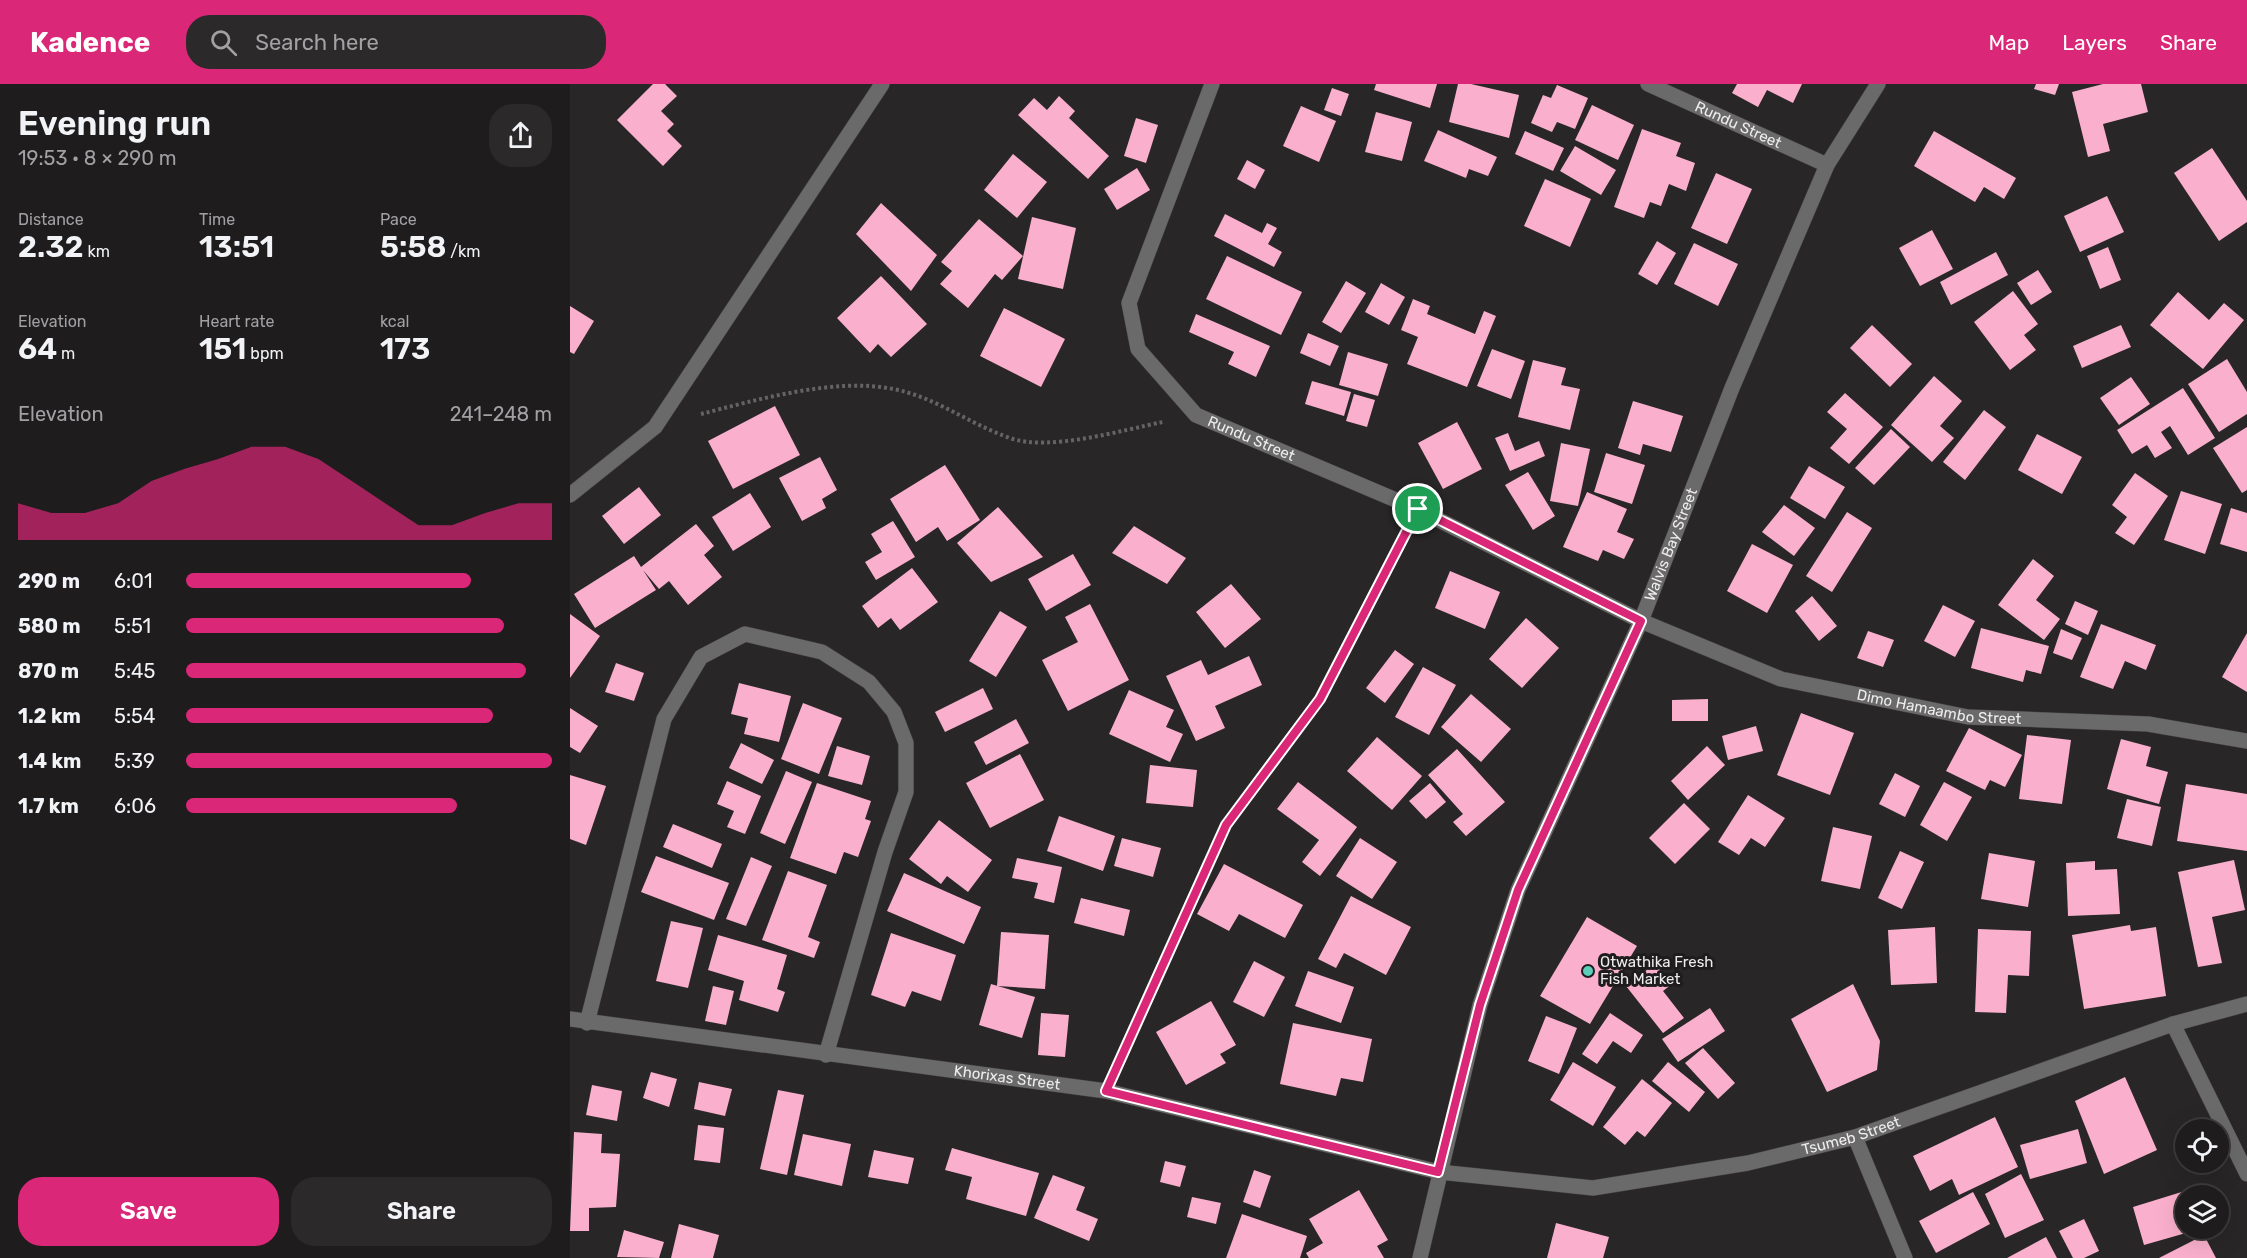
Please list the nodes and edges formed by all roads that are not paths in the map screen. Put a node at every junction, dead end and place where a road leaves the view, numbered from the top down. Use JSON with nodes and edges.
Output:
{"nodes":[{"id":1,"x":882,"y":84,"type":"edge"},
{"id":2,"x":1212,"y":84,"type":"edge"},
{"id":3,"x":1648,"y":84,"type":"edge"},
{"id":4,"x":1878,"y":84,"type":"edge"},
{"id":5,"x":1827,"y":165,"type":"junction"},
{"id":6,"x":570,"y":495,"type":"edge"},
{"id":7,"x":1641,"y":621,"type":"junction"},
{"id":8,"x":2247,"y":741,"type":"edge"},
{"id":9,"x":2247,"y":1004,"type":"edge"},
{"id":10,"x":570,"y":1019,"type":"edge"},
{"id":11,"x":587,"y":1023,"type":"junction"},
{"id":12,"x":2173,"y":1024,"type":"junction"},
{"id":13,"x":826,"y":1055,"type":"junction"},
{"id":14,"x":1855,"y":1137,"type":"junction"},
{"id":15,"x":1438,"y":1172,"type":"junction"},
{"id":16,"x":2247,"y":1174,"type":"edge"},
{"id":17,"x":1420,"y":1258,"type":"edge"},
{"id":18,"x":1905,"y":1258,"type":"edge"}],
"edges":[{"from":1,"to":6,"type":"street"},
{"from":2,"to":7,"type":"street","name":"Rundu Street"},
{"from":3,"to":5,"type":"street","name":"Rundu Street"},
{"from":4,"to":5,"type":"street","name":"Walvis Bay Street"},
{"from":5,"to":7,"type":"street","name":"Walvis Bay Street"},
{"from":7,"to":8,"type":"street","name":"Dimo Hamaambo Street"},
{"from":7,"to":15,"type":"street","name":"Walvis Bay Street"},
{"from":9,"to":12,"type":"street","name":"Tsumeb Street"},
{"from":10,"to":11,"type":"street","name":"Khorixas Street"},
{"from":11,"to":13,"type":"street","name":"Khorixas Street"},
{"from":11,"to":13,"type":"street"},
{"from":12,"to":14,"type":"street","name":"Tsumeb Street"},
{"from":12,"to":16,"type":"street"},
{"from":13,"to":15,"type":"street","name":"Khorixas Street"},
{"from":14,"to":15,"type":"street","name":"Tsumeb Street"},
{"from":14,"to":18,"type":"street"},
{"from":15,"to":17,"type":"street","name":"Walvis Bay Street"}]}
